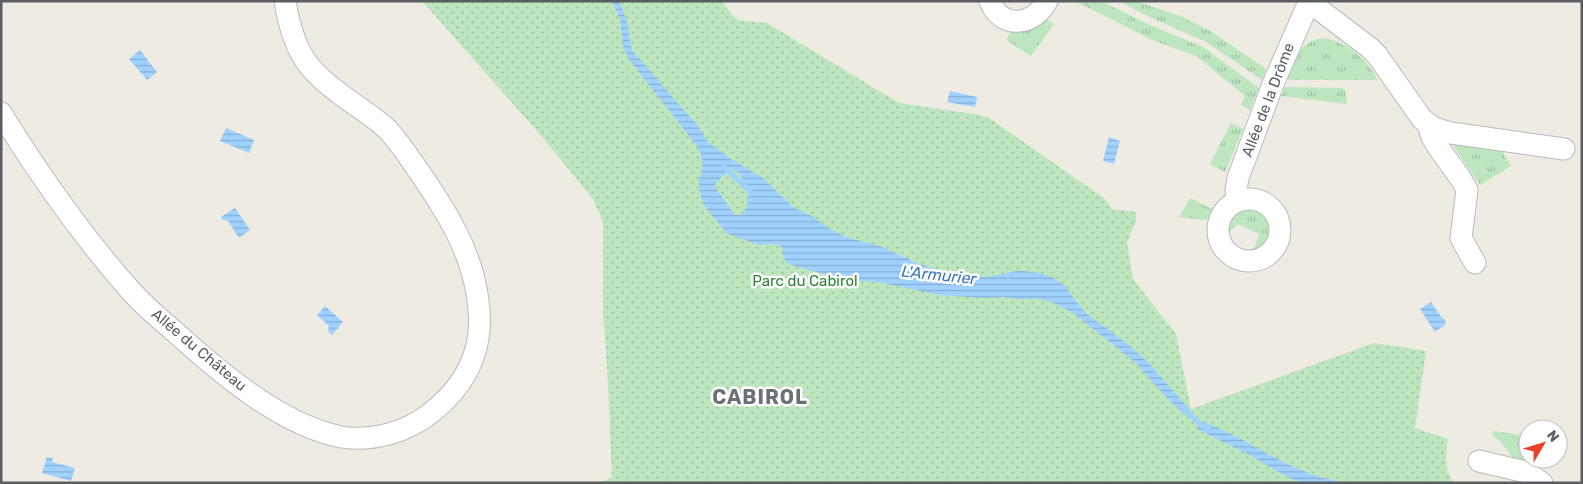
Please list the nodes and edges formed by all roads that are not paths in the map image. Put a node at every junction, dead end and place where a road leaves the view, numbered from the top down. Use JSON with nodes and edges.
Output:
{"nodes":[{"id":1,"x":285,"y":1,"type":"edge"},
{"id":2,"x":990,"y":1,"type":"edge"},
{"id":3,"x":1047,"y":1,"type":"edge"},
{"id":4,"x":1309,"y":2,"type":"edge"},
{"id":5,"x":1,"y":114,"type":"edge"},
{"id":6,"x":1428,"y":124,"type":"junction"},
{"id":7,"x":1564,"y":149,"type":"dead end"},
{"id":8,"x":1238,"y":200,"type":"dead end"},
{"id":9,"x":1475,"y":263,"type":"dead end"},
{"id":10,"x":1479,"y":461,"type":"dead end"},
{"id":11,"x":1542,"y":483,"type":"edge"}],
"edges":[{"from":1,"to":5,"type":"street","name":"Allée du Château"},
{"from":2,"to":3,"type":"street"},
{"from":4,"to":6,"type":"street","name":"Allée de la Drôme"},
{"from":4,"to":8,"type":"street","name":"Allée de la Drôme"},
{"from":6,"to":7,"type":"street","name":"Allée de la Drôme"},
{"from":6,"to":9,"type":"street","name":"Allée de la Drôme"},
{"from":10,"to":11,"type":"street"}]}
